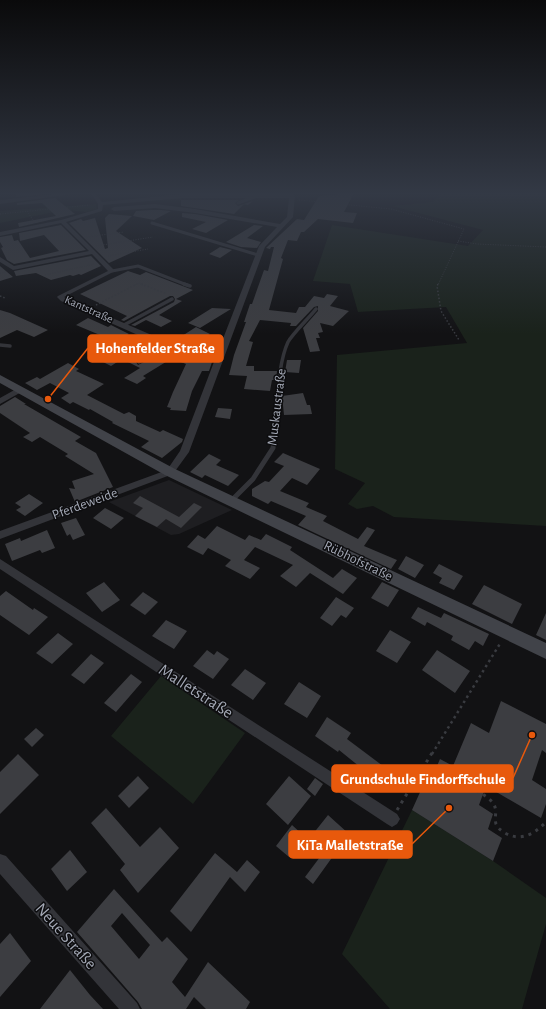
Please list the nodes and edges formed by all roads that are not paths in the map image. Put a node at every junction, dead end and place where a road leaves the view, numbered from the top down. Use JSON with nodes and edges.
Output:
{"nodes":[{"id":1,"x":81,"y":240,"type":"edge"},
{"id":2,"x":209,"y":240,"type":"edge"},
{"id":3,"x":268,"y":240,"type":"edge"},
{"id":4,"x":90,"y":250,"type":"junction"},
{"id":5,"x":258,"y":255,"type":"junction"},
{"id":6,"x":1,"y":261,"type":"edge"},
{"id":7,"x":112,"y":271,"type":"junction"},
{"id":8,"x":190,"y":286,"type":"dead end"},
{"id":9,"x":172,"y":299,"type":"road end"},
{"id":10,"x":316,"y":309,"type":"dead end"},
{"id":11,"x":124,"y":325,"type":"junction"},
{"id":12,"x":168,"y":344,"type":"junction"},
{"id":13,"x":0,"y":345,"type":"edge"},
{"id":14,"x":10,"y":346,"type":"dead end"},
{"id":15,"x":221,"y":352,"type":"junction"},
{"id":16,"x":139,"y":362,"type":"dead end"},
{"id":17,"x":0,"y":378,"type":"edge"},
{"id":18,"x":21,"y":390,"type":"junction"},
{"id":19,"x":0,"y":401,"type":"edge"},
{"id":20,"x":170,"y":472,"type":"junction"},
{"id":21,"x":231,"y":501,"type":"junction"},
{"id":22,"x":0,"y":535,"type":"edge"},
{"id":23,"x":0,"y":563,"type":"edge"},
{"id":24,"x":545,"y":652,"type":"edge"},
{"id":25,"x":392,"y":819,"type":"road end"},
{"id":26,"x":0,"y":862,"type":"edge"},
{"id":27,"x":131,"y":1009,"type":"edge"}],
"edges":[{"from":1,"to":4,"type":"street"},
{"from":2,"to":5,"type":"lane"},
{"from":3,"to":5,"type":"street"},
{"from":4,"to":6,"type":"street"},
{"from":4,"to":7,"type":"street"},
{"from":5,"to":15,"type":"street"},
{"from":7,"to":8,"type":"lane"},
{"from":7,"to":11,"type":"street","name":"Kantstraße"},
{"from":9,"to":11,"type":"lane"},
{"from":10,"to":21,"type":"lane","name":"Muskaustraße"},
{"from":11,"to":12,"type":"street","name":"Kantstraße"},
{"from":12,"to":15,"type":"street","name":"Kantstraße"},
{"from":12,"to":16,"type":"lane"},
{"from":13,"to":14,"type":"lane"},
{"from":15,"to":20,"type":"street"},
{"from":17,"to":18,"type":"street","name":"Rübhofstraße"},
{"from":18,"to":19,"type":"street"},
{"from":18,"to":20,"type":"street","name":"Rübhofstraße"},
{"from":20,"to":21,"type":"street","name":"Rübhofstraße"},
{"from":20,"to":22,"type":"street","name":"Pferdeweide"},
{"from":21,"to":24,"type":"street","name":"Rübhofstraße"},
{"from":23,"to":25,"type":"street","name":"Malletstraße"},
{"from":26,"to":27,"type":"street","name":"Neue Straße"}]}
